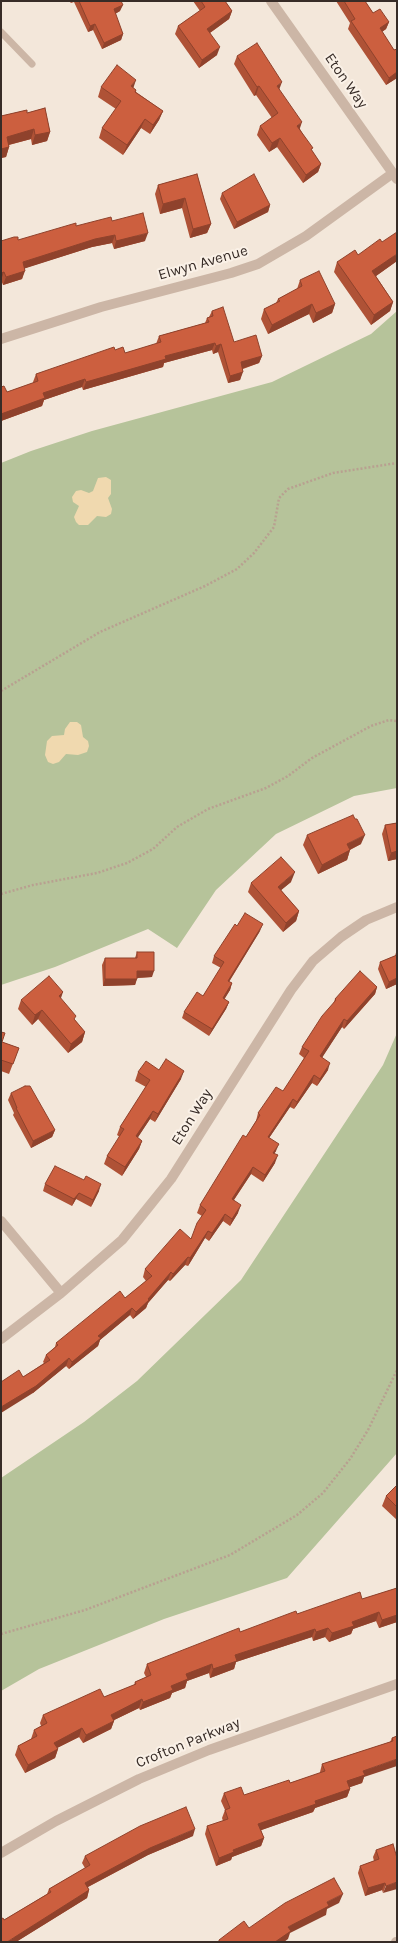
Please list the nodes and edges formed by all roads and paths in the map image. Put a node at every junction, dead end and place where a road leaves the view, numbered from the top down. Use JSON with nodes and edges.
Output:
{"nodes":[{"id":1,"x":272,"y":1,"type":"edge"},
{"id":2,"x":1,"y":32,"type":"edge"},
{"id":3,"x":32,"y":64,"type":"dead end"},
{"id":4,"x":395,"y":176,"type":"edge"},
{"id":5,"x":1,"y":339,"type":"edge"},
{"id":6,"x":397,"y":462,"type":"edge"},
{"id":7,"x":1,"y":691,"type":"edge"},
{"id":8,"x":397,"y":720,"type":"edge"},
{"id":9,"x":1,"y":894,"type":"edge"},
{"id":10,"x":397,"y":907,"type":"edge"},
{"id":11,"x":1,"y":1221,"type":"edge"},
{"id":12,"x":61,"y":1293,"type":"junction"},
{"id":13,"x":1,"y":1339,"type":"edge"},
{"id":14,"x":397,"y":1370,"type":"edge"},
{"id":15,"x":1,"y":1634,"type":"edge"},
{"id":16,"x":397,"y":1684,"type":"edge"},
{"id":17,"x":1,"y":1853,"type":"edge"}],
"edges":[{"from":1,"to":4,"type":"street","name":"Eton Way"},
{"from":2,"to":3,"type":"lane"},
{"from":4,"to":5,"type":"street","name":"Elwyn Avenue"},
{"from":6,"to":7,"type":"path"},
{"from":8,"to":9,"type":"path"},
{"from":10,"to":12,"type":"street","name":"Eton Way"},
{"from":11,"to":12,"type":"street"},
{"from":12,"to":13,"type":"street","name":"Eton Way"},
{"from":14,"to":15,"type":"path"},
{"from":16,"to":17,"type":"street","name":"Crofton Parkway"}]}
